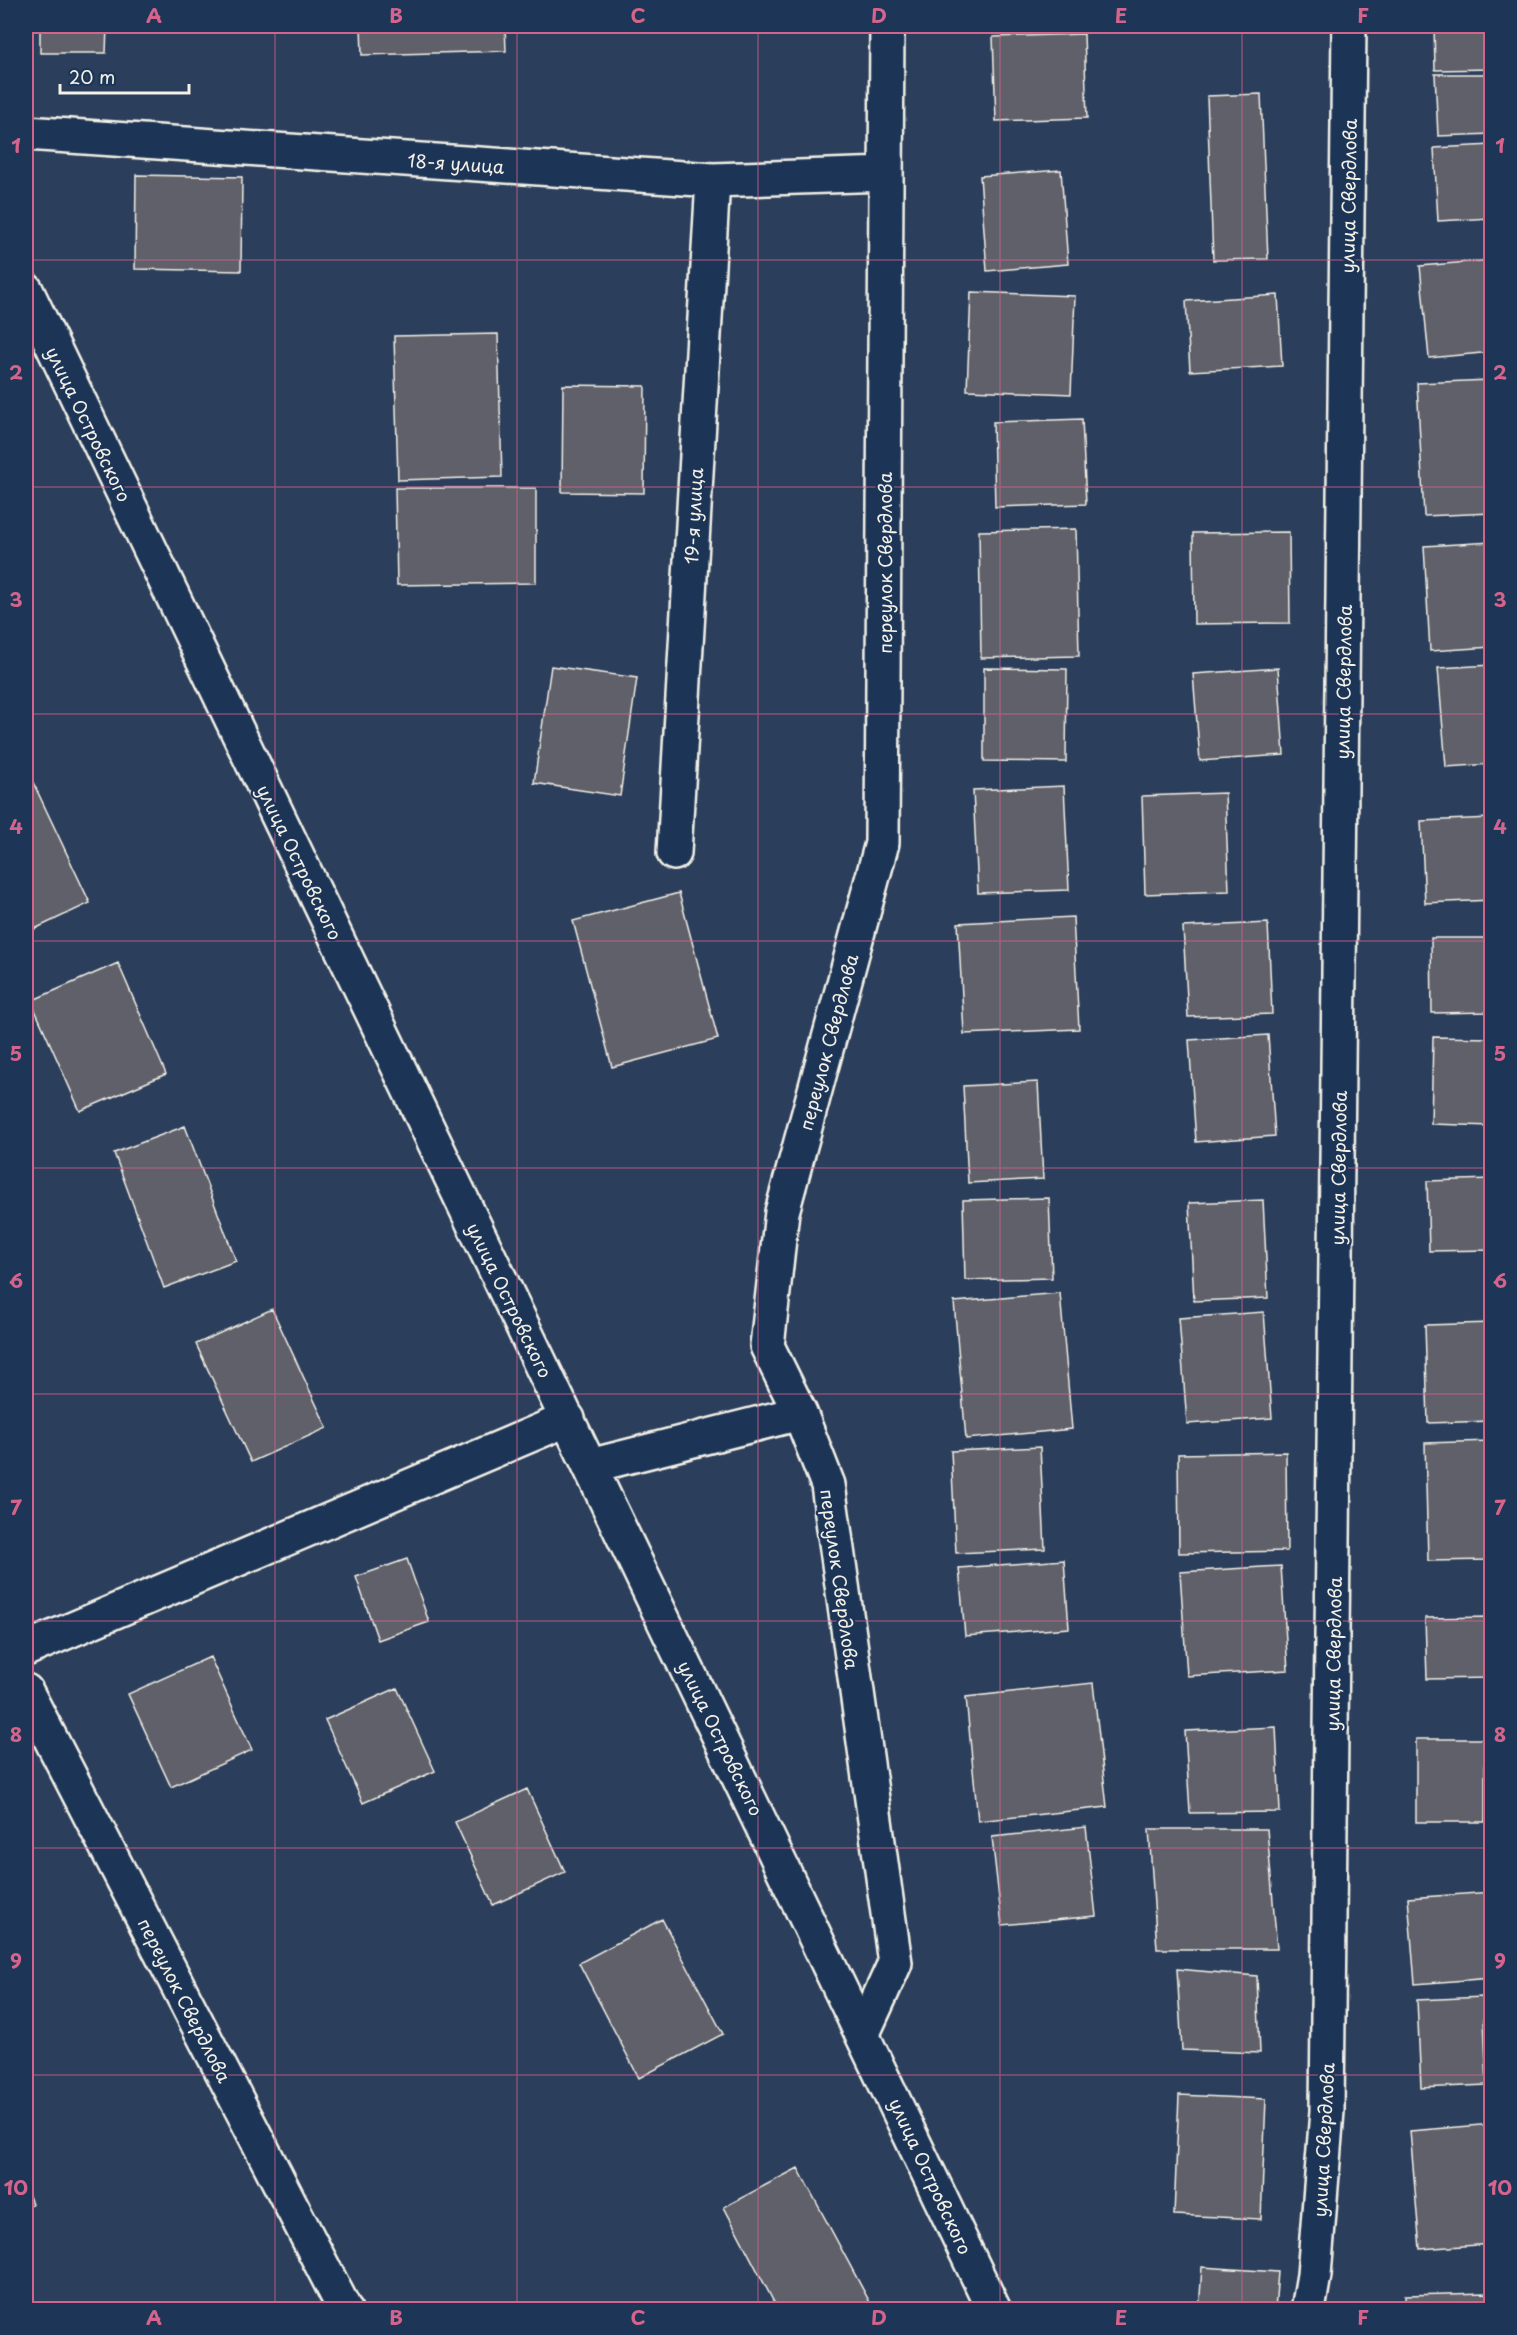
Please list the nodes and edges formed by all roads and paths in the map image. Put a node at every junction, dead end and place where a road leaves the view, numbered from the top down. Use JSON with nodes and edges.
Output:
{"nodes":[{"id":1,"x":887,"y":26,"type":"edge"},
{"id":2,"x":1349,"y":26,"type":"edge"},
{"id":3,"x":26,"y":133,"type":"edge"},
{"id":4,"x":886,"y":174,"type":"junction"},
{"id":5,"x":712,"y":180,"type":"junction"},
{"id":6,"x":26,"y":290,"type":"edge"},
{"id":7,"x":674,"y":853,"type":"dead end"},
{"id":8,"x":800,"y":1413,"type":"junction"},
{"id":9,"x":568,"y":1419,"type":"junction"},
{"id":10,"x":590,"y":1466,"type":"junction"},
{"id":11,"x":26,"y":1649,"type":"edge"},
{"id":12,"x":26,"y":1691,"type":"edge"},
{"id":13,"x":864,"y":2033,"type":"junction"},
{"id":14,"x":345,"y":2310,"type":"edge"},
{"id":15,"x":994,"y":2310,"type":"edge"},
{"id":16,"x":1308,"y":2310,"type":"edge"}],
"edges":[{"from":1,"to":4,"type":"street","name":"переулок Свердлова"},
{"from":2,"to":16,"type":"street","name":"улица Свердлова"},
{"from":3,"to":5,"type":"street","name":"18-я улица"},
{"from":4,"to":5,"type":"street","name":"18-я улица"},
{"from":4,"to":8,"type":"street","name":"переулок Свердлова"},
{"from":5,"to":7,"type":"street","name":"19-я улица"},
{"from":6,"to":9,"type":"street","name":"улица Островского"},
{"from":8,"to":10,"type":"street"},
{"from":8,"to":13,"type":"street","name":"переулок Свердлова"},
{"from":9,"to":10,"type":"street","name":"улица Островского"},
{"from":9,"to":11,"type":"street"},
{"from":10,"to":13,"type":"street","name":"улица Островского"},
{"from":12,"to":14,"type":"street","name":"переулок Свердлова"},
{"from":13,"to":15,"type":"street","name":"улица Островского"}]}
